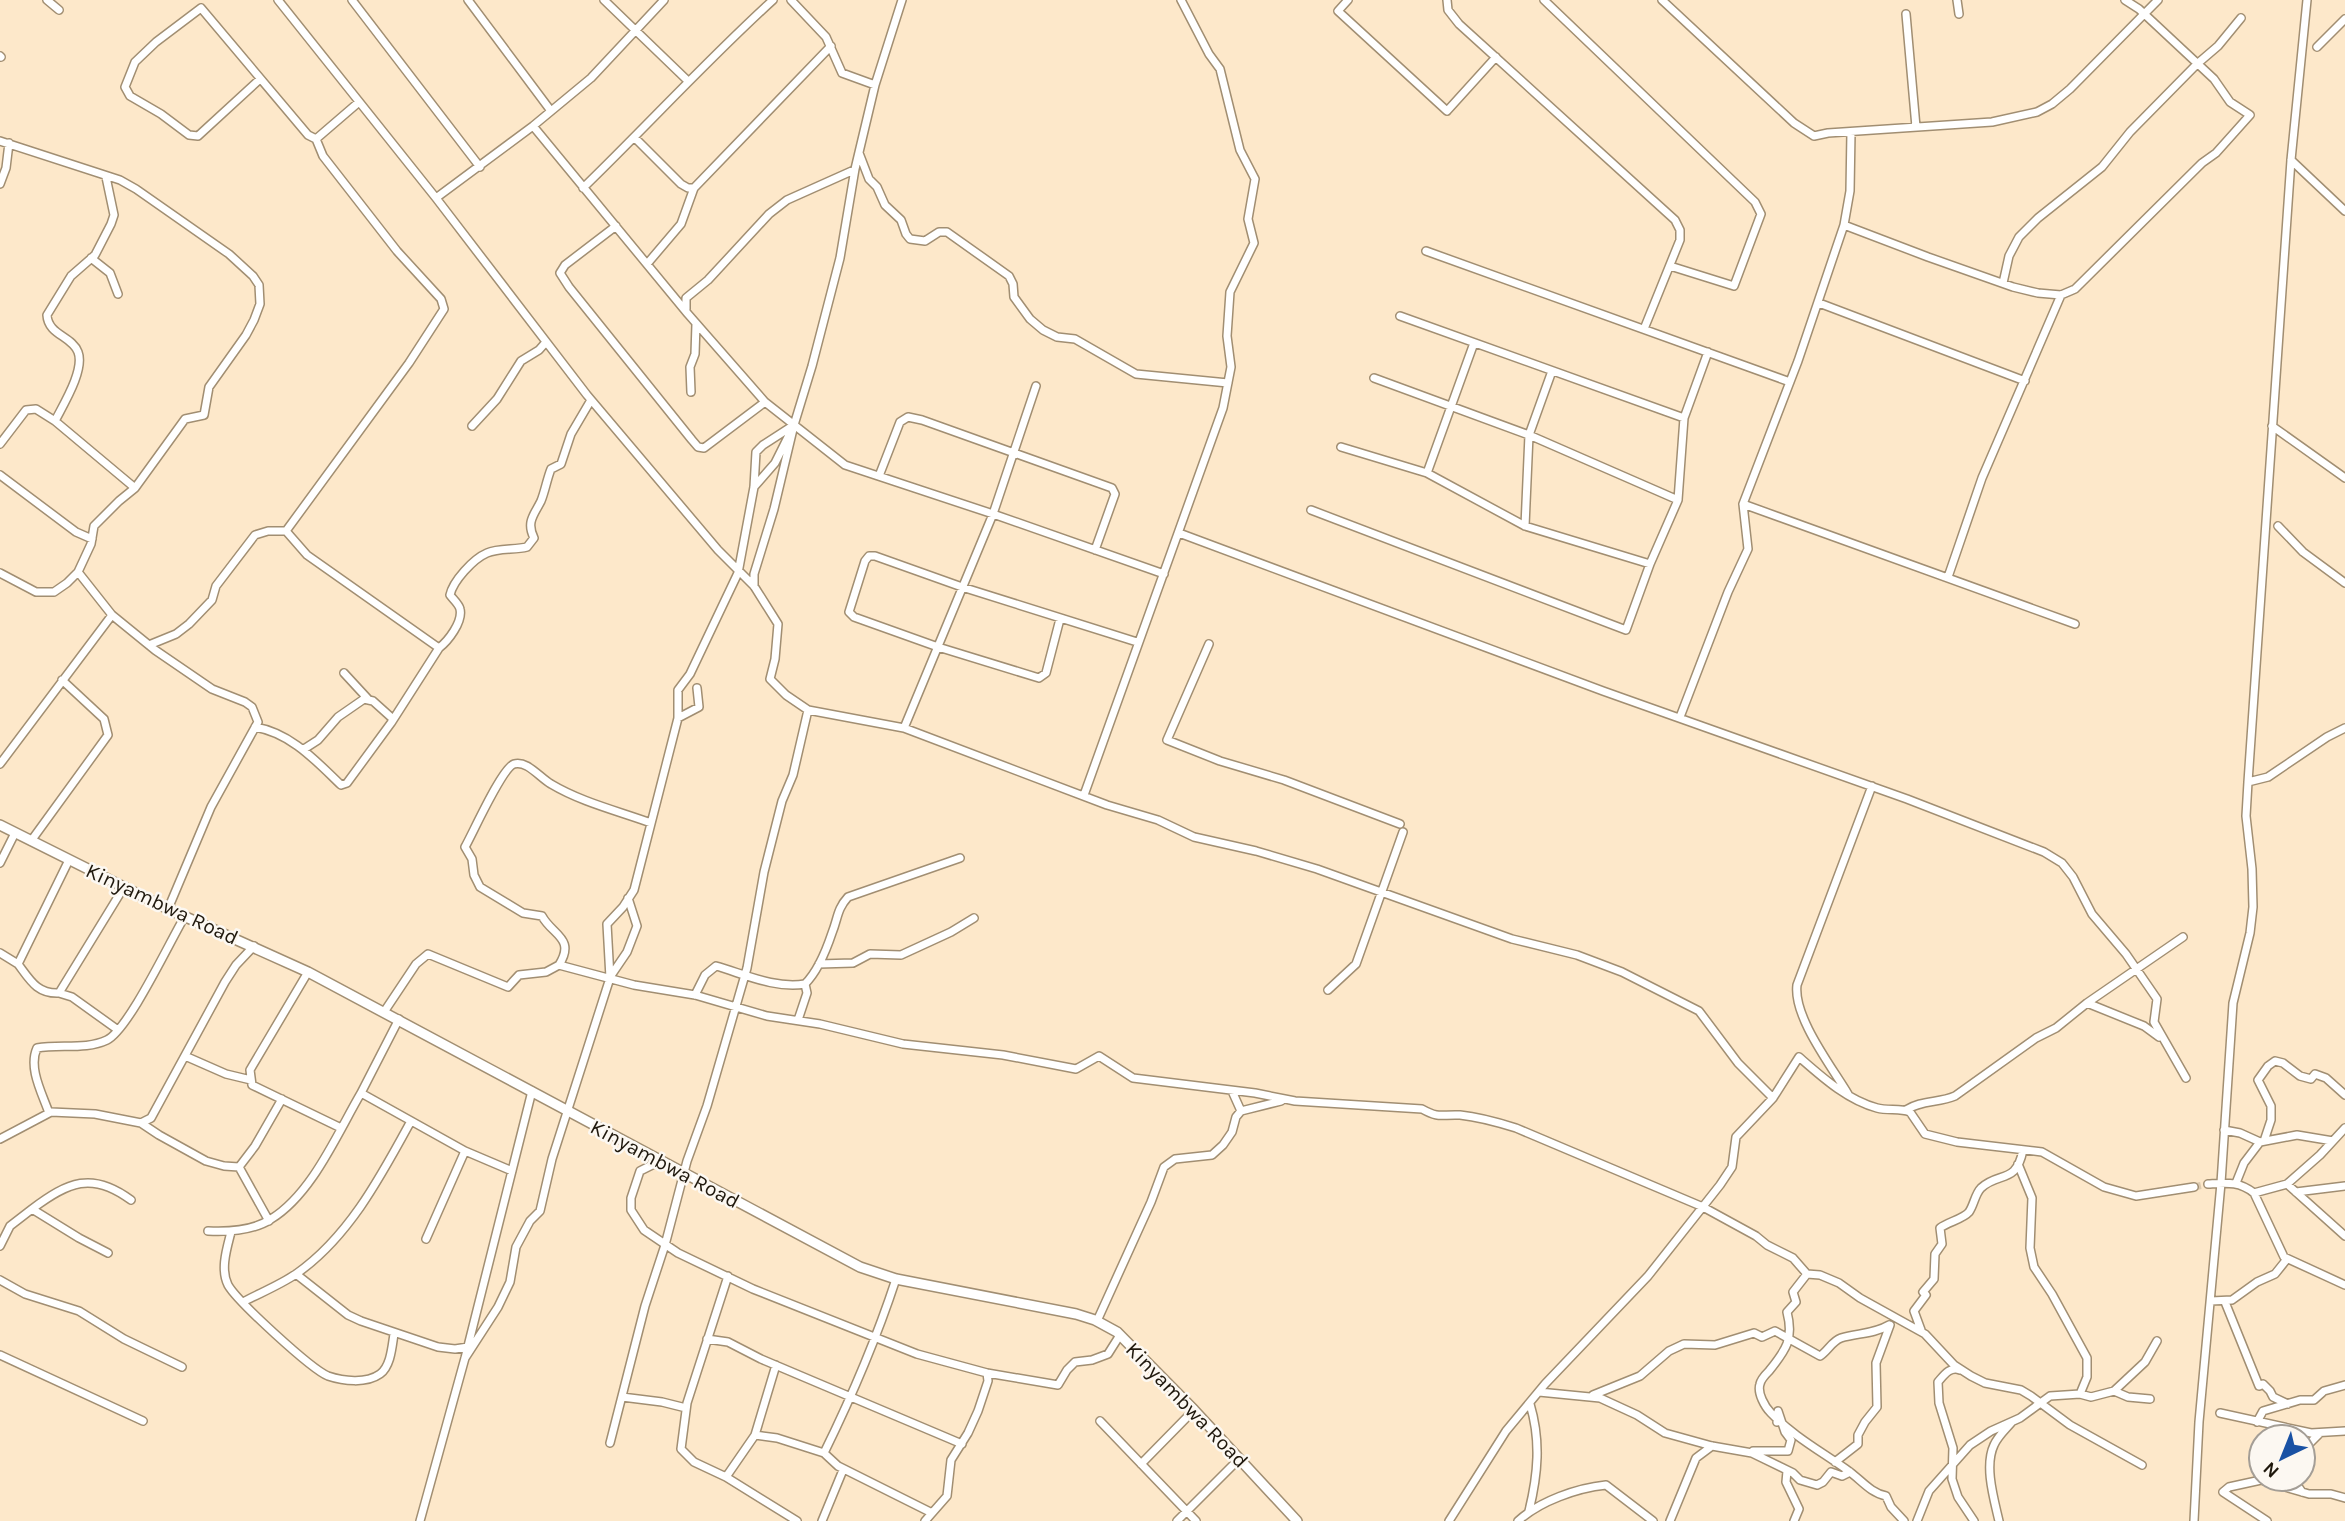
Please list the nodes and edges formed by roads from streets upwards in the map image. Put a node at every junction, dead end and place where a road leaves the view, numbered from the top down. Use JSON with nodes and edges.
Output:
{"nodes":[{"id":1,"x":47,"y":0,"type":"edge"},
{"id":2,"x":278,"y":0,"type":"edge"},
{"id":3,"x":352,"y":0,"type":"edge"},
{"id":4,"x":468,"y":0,"type":"edge"},
{"id":5,"x":604,"y":0,"type":"edge"},
{"id":6,"x":664,"y":0,"type":"edge"},
{"id":7,"x":773,"y":0,"type":"edge"},
{"id":8,"x":791,"y":0,"type":"edge"},
{"id":9,"x":902,"y":0,"type":"edge"},
{"id":10,"x":1181,"y":0,"type":"edge"},
{"id":11,"x":1348,"y":0,"type":"edge"},
{"id":12,"x":1447,"y":0,"type":"edge"},
{"id":13,"x":1544,"y":0,"type":"edge"},
{"id":14,"x":1662,"y":0,"type":"edge"},
{"id":15,"x":1957,"y":0,"type":"edge"},
{"id":16,"x":2125,"y":0,"type":"edge"},
{"id":17,"x":2158,"y":0,"type":"edge"},
{"id":18,"x":2307,"y":0,"type":"edge"},
{"id":19,"x":60,"y":10,"type":"dead end"},
{"id":20,"x":1906,"y":14,"type":"dead end"},
{"id":21,"x":1959,"y":14,"type":"dead end"},
{"id":22,"x":2144,"y":15,"type":"junction"},
{"id":23,"x":2241,"y":18,"type":"dead end"},
{"id":24,"x":2345,"y":19,"type":"edge"},
{"id":25,"x":635,"y":30,"type":"junction"},
{"id":26,"x":831,"y":46,"type":"junction"},
{"id":27,"x":2318,"y":47,"type":"dead end"},
{"id":28,"x":1496,"y":57,"type":"junction"},
{"id":29,"x":2197,"y":64,"type":"junction"},
{"id":30,"x":260,"y":79,"type":"junction"},
{"id":31,"x":688,"y":81,"type":"junction"},
{"id":32,"x":875,"y":85,"type":"junction"},
{"id":33,"x":359,"y":102,"type":"junction"},
{"id":34,"x":551,"y":111,"type":"junction"},
{"id":35,"x":533,"y":127,"type":"junction"},
{"id":36,"x":1916,"y":127,"type":"junction"},
{"id":37,"x":1851,"y":132,"type":"junction"},
{"id":38,"x":635,"y":138,"type":"junction"},
{"id":39,"x":316,"y":139,"type":"junction"},
{"id":40,"x":0,"y":141,"type":"edge"},
{"id":41,"x":9,"y":144,"type":"junction"},
{"id":42,"x":859,"y":153,"type":"junction"},
{"id":43,"x":2291,"y":160,"type":"junction"},
{"id":44,"x":480,"y":167,"type":"junction"},
{"id":45,"x":854,"y":170,"type":"junction"},
{"id":46,"x":106,"y":177,"type":"junction"},
{"id":47,"x":0,"y":184,"type":"edge"},
{"id":48,"x":583,"y":188,"type":"junction"},
{"id":49,"x":694,"y":188,"type":"junction"},
{"id":50,"x":436,"y":198,"type":"junction"},
{"id":51,"x":2345,"y":211,"type":"edge"},
{"id":52,"x":1844,"y":225,"type":"junction"},
{"id":53,"x":616,"y":226,"type":"junction"},
{"id":54,"x":1426,"y":251,"type":"dead end"},
{"id":55,"x":91,"y":258,"type":"junction"},
{"id":56,"x":647,"y":264,"type":"junction"},
{"id":57,"x":1670,"y":266,"type":"junction"},
{"id":58,"x":2003,"y":283,"type":"junction"},
{"id":59,"x":118,"y":293,"type":"dead end"},
{"id":60,"x":2061,"y":295,"type":"junction"},
{"id":61,"x":1819,"y":303,"type":"junction"},
{"id":62,"x":688,"y":314,"type":"junction"},
{"id":63,"x":1400,"y":316,"type":"dead end"},
{"id":64,"x":696,"y":324,"type":"junction"},
{"id":65,"x":1644,"y":329,"type":"junction"},
{"id":66,"x":546,"y":342,"type":"junction"},
{"id":67,"x":1474,"y":343,"type":"junction"},
{"id":68,"x":1708,"y":352,"type":"junction"},
{"id":69,"x":1552,"y":371,"type":"junction"},
{"id":70,"x":1374,"y":378,"type":"dead end"},
{"id":71,"x":2025,"y":381,"type":"junction"},
{"id":72,"x":1790,"y":382,"type":"junction"},
{"id":73,"x":1228,"y":383,"type":"junction"},
{"id":74,"x":1036,"y":386,"type":"dead end"},
{"id":75,"x":691,"y":392,"type":"dead end"},
{"id":76,"x":591,"y":400,"type":"junction"},
{"id":77,"x":765,"y":402,"type":"junction"},
{"id":78,"x":1451,"y":406,"type":"junction"},
{"id":79,"x":1684,"y":418,"type":"junction"},
{"id":80,"x":55,"y":421,"type":"junction"},
{"id":81,"x":794,"y":425,"type":"junction"},
{"id":82,"x":472,"y":426,"type":"dead end"},
{"id":83,"x":2272,"y":426,"type":"junction"},
{"id":84,"x":1529,"y":435,"type":"junction"},
{"id":85,"x":0,"y":444,"type":"edge"},
{"id":86,"x":1340,"y":447,"type":"dead end"},
{"id":87,"x":1013,"y":452,"type":"junction"},
{"id":88,"x":1427,"y":473,"type":"junction"},
{"id":89,"x":0,"y":475,"type":"edge"},
{"id":90,"x":878,"y":476,"type":"junction"},
{"id":91,"x":2345,"y":478,"type":"edge"},
{"id":92,"x":754,"y":487,"type":"junction"},
{"id":93,"x":135,"y":488,"type":"junction"},
{"id":94,"x":1678,"y":500,"type":"junction"},
{"id":95,"x":1742,"y":504,"type":"junction"},
{"id":96,"x":1311,"y":510,"type":"dead end"},
{"id":97,"x":993,"y":514,"type":"junction"},
{"id":98,"x":1525,"y":526,"type":"junction"},
{"id":99,"x":2278,"y":526,"type":"dead end"},
{"id":100,"x":285,"y":531,"type":"junction"},
{"id":101,"x":1179,"y":533,"type":"junction"},
{"id":102,"x":92,"y":539,"type":"junction"},
{"id":103,"x":1095,"y":550,"type":"junction"},
{"id":104,"x":1650,"y":564,"type":"junction"},
{"id":105,"x":78,"y":572,"type":"junction"},
{"id":106,"x":0,"y":573,"type":"edge"},
{"id":107,"x":738,"y":573,"type":"junction"},
{"id":108,"x":1164,"y":574,"type":"junction"},
{"id":109,"x":1948,"y":577,"type":"junction"},
{"id":110,"x":2345,"y":583,"type":"edge"},
{"id":111,"x":754,"y":586,"type":"junction"},
{"id":112,"x":962,"y":587,"type":"junction"},
{"id":113,"x":112,"y":615,"type":"junction"},
{"id":114,"x":1060,"y":620,"type":"junction"},
{"id":115,"x":2075,"y":624,"type":"dead end"},
{"id":116,"x":1137,"y":642,"type":"junction"},
{"id":117,"x":1209,"y":644,"type":"dead end"},
{"id":118,"x":149,"y":645,"type":"junction"},
{"id":119,"x":938,"y":647,"type":"junction"},
{"id":120,"x":439,"y":648,"type":"junction"},
{"id":121,"x":344,"y":673,"type":"dead end"},
{"id":122,"x":62,"y":680,"type":"junction"},
{"id":123,"x":698,"y":688,"type":"dead end"},
{"id":124,"x":369,"y":700,"type":"junction"},
{"id":125,"x":808,"y":710,"type":"junction"},
{"id":126,"x":1680,"y":717,"type":"junction"},
{"id":127,"x":678,"y":718,"type":"junction"},
{"id":128,"x":393,"y":719,"type":"junction"},
{"id":129,"x":255,"y":727,"type":"junction"},
{"id":130,"x":904,"y":728,"type":"junction"},
{"id":131,"x":2345,"y":728,"type":"edge"},
{"id":132,"x":304,"y":749,"type":"junction"},
{"id":133,"x":0,"y":764,"type":"edge"},
{"id":134,"x":2248,"y":782,"type":"junction"},
{"id":135,"x":1872,"y":786,"type":"junction"},
{"id":136,"x":1084,"y":795,"type":"junction"},
{"id":137,"x":651,"y":823,"type":"junction"},
{"id":138,"x":0,"y":825,"type":"edge"},
{"id":139,"x":15,"y":833,"type":"junction"},
{"id":140,"x":31,"y":841,"type":"junction"},
{"id":141,"x":960,"y":858,"type":"dead end"},
{"id":142,"x":69,"y":860,"type":"junction"},
{"id":143,"x":0,"y":863,"type":"edge"},
{"id":144,"x":124,"y":887,"type":"junction"},
{"id":145,"x":1381,"y":892,"type":"junction"},
{"id":146,"x":628,"y":898,"type":"junction"},
{"id":147,"x":168,"y":909,"type":"junction"},
{"id":148,"x":185,"y":916,"type":"junction"},
{"id":149,"x":974,"y":918,"type":"dead end"},
{"id":150,"x":2183,"y":937,"type":"dead end"},
{"id":151,"x":254,"y":946,"type":"junction"},
{"id":152,"x":0,"y":953,"type":"edge"},
{"id":153,"x":18,"y":964,"type":"junction"},
{"id":154,"x":819,"y":964,"type":"junction"},
{"id":155,"x":559,"y":965,"type":"junction"},
{"id":156,"x":2136,"y":970,"type":"junction"},
{"id":157,"x":308,"y":972,"type":"junction"},
{"id":158,"x":745,"y":975,"type":"junction"},
{"id":159,"x":610,"y":978,"type":"junction"},
{"id":160,"x":805,"y":984,"type":"junction"},
{"id":161,"x":1328,"y":989,"type":"dead end"},
{"id":162,"x":59,"y":993,"type":"junction"},
{"id":163,"x":695,"y":995,"type":"junction"},
{"id":164,"x":2087,"y":1003,"type":"junction"},
{"id":165,"x":735,"y":1008,"type":"junction"},
{"id":166,"x":384,"y":1012,"type":"junction"},
{"id":167,"x":399,"y":1019,"type":"junction"},
{"id":168,"x":798,"y":1020,"type":"junction"},
{"id":169,"x":118,"y":1030,"type":"junction"},
{"id":170,"x":2166,"y":1045,"type":"junction"},
{"id":171,"x":185,"y":1056,"type":"junction"},
{"id":172,"x":2186,"y":1078,"type":"dead end"},
{"id":173,"x":251,"y":1080,"type":"junction"},
{"id":174,"x":532,"y":1091,"type":"junction"},
{"id":175,"x":1232,"y":1091,"type":"junction"},
{"id":176,"x":361,"y":1093,"type":"junction"},
{"id":177,"x":2345,"y":1095,"type":"edge"},
{"id":178,"x":1850,"y":1096,"type":"junction"},
{"id":179,"x":1773,"y":1098,"type":"junction"},
{"id":180,"x":282,"y":1100,"type":"junction"},
{"id":181,"x":1290,"y":1100,"type":"junction"},
{"id":182,"x":1906,"y":1110,"type":"junction"},
{"id":183,"x":567,"y":1111,"type":"junction"},
{"id":184,"x":1241,"y":1111,"type":"junction"},
{"id":185,"x":48,"y":1113,"type":"junction"},
{"id":186,"x":411,"y":1121,"type":"junction"},
{"id":187,"x":141,"y":1123,"type":"junction"},
{"id":188,"x":341,"y":1128,"type":"junction"},
{"id":189,"x":2345,"y":1128,"type":"edge"},
{"id":190,"x":2224,"y":1130,"type":"junction"},
{"id":191,"x":2342,"y":1135,"type":"edge"},
{"id":192,"x":0,"y":1139,"type":"edge"},
{"id":193,"x":2333,"y":1141,"type":"junction"},
{"id":194,"x":2262,"y":1142,"type":"junction"},
{"id":195,"x":2023,"y":1150,"type":"junction"},
{"id":196,"x":465,"y":1151,"type":"junction"},
{"id":197,"x":660,"y":1161,"type":"junction"},
{"id":198,"x":2018,"y":1164,"type":"junction"},
{"id":199,"x":239,"y":1167,"type":"junction"},
{"id":200,"x":512,"y":1171,"type":"junction"},
{"id":201,"x":685,"y":1175,"type":"junction"},
{"id":202,"x":2221,"y":1183,"type":"junction"},
{"id":203,"x":2236,"y":1183,"type":"junction"},
{"id":204,"x":2208,"y":1184,"type":"tunnel mouth"},
{"id":205,"x":2287,"y":1184,"type":"junction"},
{"id":206,"x":2345,"y":1186,"type":"edge"},
{"id":207,"x":2194,"y":1187,"type":"tunnel mouth"},
{"id":208,"x":2296,"y":1192,"type":"junction"},
{"id":209,"x":2254,"y":1193,"type":"junction"},
{"id":210,"x":131,"y":1200,"type":"dead end"},
{"id":211,"x":1703,"y":1207,"type":"junction"},
{"id":212,"x":33,"y":1209,"type":"junction"},
{"id":213,"x":269,"y":1221,"type":"junction"},
{"id":214,"x":208,"y":1231,"type":"dead end"},
{"id":215,"x":231,"y":1232,"type":"junction"},
{"id":216,"x":2345,"y":1236,"type":"edge"},
{"id":217,"x":426,"y":1239,"type":"dead end"},
{"id":218,"x":665,"y":1245,"type":"junction"},
{"id":219,"x":0,"y":1246,"type":"edge"},
{"id":220,"x":108,"y":1253,"type":"dead end"},
{"id":221,"x":2287,"y":1259,"type":"junction"},
{"id":222,"x":296,"y":1274,"type":"junction"},
{"id":223,"x":1807,"y":1274,"type":"junction"},
{"id":224,"x":728,"y":1276,"type":"junction"},
{"id":225,"x":896,"y":1279,"type":"junction"},
{"id":226,"x":0,"y":1280,"type":"edge"},
{"id":227,"x":2345,"y":1285,"type":"edge"},
{"id":228,"x":2211,"y":1301,"type":"junction"},
{"id":229,"x":243,"y":1302,"type":"junction"},
{"id":230,"x":2225,"y":1302,"type":"junction"},
{"id":231,"x":1893,"y":1316,"type":"junction"},
{"id":232,"x":1097,"y":1321,"type":"junction"},
{"id":233,"x":1889,"y":1325,"type":"junction"},
{"id":234,"x":1921,"y":1331,"type":"junction"},
{"id":235,"x":394,"y":1334,"type":"junction"},
{"id":236,"x":1120,"y":1335,"type":"junction"},
{"id":237,"x":877,"y":1337,"type":"junction"},
{"id":238,"x":1790,"y":1338,"type":"junction"},
{"id":239,"x":707,"y":1339,"type":"junction"},
{"id":240,"x":2157,"y":1341,"type":"dead end"},
{"id":241,"x":468,"y":1347,"type":"junction"},
{"id":242,"x":0,"y":1354,"type":"edge"},
{"id":243,"x":466,"y":1358,"type":"junction"},
{"id":244,"x":776,"y":1365,"type":"junction"},
{"id":245,"x":182,"y":1367,"type":"dead end"},
{"id":246,"x":1962,"y":1371,"type":"junction"},
{"id":247,"x":987,"y":1373,"type":"junction"},
{"id":248,"x":2345,"y":1384,"type":"edge"},
{"id":249,"x":2114,"y":1391,"type":"junction"},
{"id":250,"x":1539,"y":1392,"type":"junction"},
{"id":251,"x":2080,"y":1394,"type":"junction"},
{"id":252,"x":1592,"y":1396,"type":"junction"},
{"id":253,"x":622,"y":1397,"type":"junction"},
{"id":254,"x":851,"y":1398,"type":"junction"},
{"id":255,"x":2150,"y":1398,"type":"dead end"},
{"id":256,"x":2043,"y":1402,"type":"junction"},
{"id":257,"x":1530,"y":1404,"type":"junction"},
{"id":258,"x":2288,"y":1404,"type":"junction"},
{"id":259,"x":686,"y":1408,"type":"junction"},
{"id":260,"x":1194,"y":1410,"type":"junction"},
{"id":261,"x":2220,"y":1413,"type":"dead end"},
{"id":262,"x":143,"y":1421,"type":"dead end"},
{"id":263,"x":1100,"y":1421,"type":"dead end"},
{"id":264,"x":1780,"y":1422,"type":"junction"},
{"id":265,"x":2257,"y":1422,"type":"junction"},
{"id":266,"x":2012,"y":1423,"type":"junction"},
{"id":267,"x":2345,"y":1431,"type":"edge"},
{"id":268,"x":2319,"y":1434,"type":"joint"},
{"id":269,"x":755,"y":1435,"type":"junction"},
{"id":270,"x":610,"y":1443,"type":"dead end"},
{"id":271,"x":962,"y":1444,"type":"junction"},
{"id":272,"x":1712,"y":1446,"type":"junction"},
{"id":273,"x":1743,"y":1451,"type":"junction"},
{"id":274,"x":824,"y":1453,"type":"junction"},
{"id":275,"x":1239,"y":1458,"type":"junction"},
{"id":276,"x":1835,"y":1462,"type":"junction"},
{"id":277,"x":1953,"y":1463,"type":"junction"},
{"id":278,"x":1141,"y":1464,"type":"junction"},
{"id":279,"x":2142,"y":1465,"type":"dead end"},
{"id":280,"x":844,"y":1470,"type":"dead end"},
{"id":281,"x":1787,"y":1471,"type":"junction"},
{"id":282,"x":1850,"y":1472,"type":"junction"},
{"id":283,"x":726,"y":1477,"type":"junction"},
{"id":284,"x":2247,"y":1483,"type":"edge"},
{"id":285,"x":2316,"y":1493,"type":"edge"},
{"id":286,"x":2345,"y":1498,"type":"edge"},
{"id":287,"x":1186,"y":1511,"type":"junction"},
{"id":288,"x":1529,"y":1511,"type":"junction"},
{"id":289,"x":932,"y":1513,"type":"junction"},
{"id":290,"x":420,"y":1521,"type":"edge"},
{"id":291,"x":797,"y":1521,"type":"edge"},
{"id":292,"x":822,"y":1521,"type":"edge"},
{"id":293,"x":925,"y":1521,"type":"edge"},
{"id":294,"x":1177,"y":1521,"type":"edge"},
{"id":295,"x":1196,"y":1521,"type":"edge"},
{"id":296,"x":1297,"y":1521,"type":"edge"},
{"id":297,"x":1449,"y":1521,"type":"edge"},
{"id":298,"x":1518,"y":1521,"type":"edge"},
{"id":299,"x":1653,"y":1521,"type":"edge"},
{"id":300,"x":1670,"y":1521,"type":"edge"},
{"id":301,"x":1794,"y":1521,"type":"edge"},
{"id":302,"x":1904,"y":1521,"type":"edge"},
{"id":303,"x":1917,"y":1521,"type":"edge"},
{"id":304,"x":1974,"y":1521,"type":"edge"},
{"id":305,"x":1998,"y":1521,"type":"edge"},
{"id":306,"x":2194,"y":1521,"type":"edge"},
{"id":307,"x":2267,"y":1521,"type":"edge"}],
"edges":[{"from":1,"to":19,"type":"street"},
{"from":2,"to":33,"type":"street"},
{"from":3,"to":44,"type":"street"},
{"from":4,"to":34,"type":"street"},
{"from":5,"to":25,"type":"street"},
{"from":6,"to":25,"type":"street"},
{"from":7,"to":31,"type":"street"},
{"from":8,"to":26,"type":"street"},
{"from":9,"to":32,"type":"street"},
{"from":10,"to":73,"type":"street"},
{"from":11,"to":28,"type":"street"},
{"from":12,"to":28,"type":"street"},
{"from":13,"to":57,"type":"street"},
{"from":14,"to":37,"type":"street"},
{"from":15,"to":21,"type":"street"},
{"from":16,"to":22,"type":"street"},
{"from":17,"to":22,"type":"street"},
{"from":18,"to":43,"type":"street"},
{"from":20,"to":36,"type":"street"},
{"from":22,"to":29,"type":"street"},
{"from":22,"to":36,"type":"street"},
{"from":23,"to":29,"type":"street"},
{"from":24,"to":27,"type":"street"},
{"from":25,"to":31,"type":"street"},
{"from":25,"to":34,"type":"street"},
{"from":26,"to":32,"type":"street"},
{"from":26,"to":49,"type":"street"},
{"from":28,"to":57,"type":"street"},
{"from":29,"to":58,"type":"street"},
{"from":29,"to":60,"type":"street"},
{"from":30,"to":30,"type":"street"},
{"from":30,"to":39,"type":"street"},
{"from":31,"to":38,"type":"street"},
{"from":32,"to":42,"type":"street"},
{"from":33,"to":39,"type":"street"},
{"from":33,"to":50,"type":"street"},
{"from":34,"to":35,"type":"street"},
{"from":35,"to":44,"type":"street"},
{"from":35,"to":48,"type":"street"},
{"from":36,"to":37,"type":"street"},
{"from":37,"to":52,"type":"street"},
{"from":38,"to":48,"type":"street"},
{"from":38,"to":49,"type":"street"},
{"from":39,"to":100,"type":"street"},
{"from":40,"to":41,"type":"street"},
{"from":41,"to":46,"type":"street"},
{"from":41,"to":47,"type":"street"},
{"from":42,"to":45,"type":"street"},
{"from":42,"to":73,"type":"street"},
{"from":43,"to":51,"type":"street"},
{"from":43,"to":83,"type":"street"},
{"from":44,"to":50,"type":"street"},
{"from":45,"to":62,"type":"street"},
{"from":45,"to":81,"type":"street"},
{"from":46,"to":55,"type":"street"},
{"from":46,"to":93,"type":"street"},
{"from":48,"to":53,"type":"street"},
{"from":49,"to":56,"type":"street"},
{"from":50,"to":66,"type":"street"},
{"from":52,"to":58,"type":"street"},
{"from":52,"to":61,"type":"street"},
{"from":53,"to":56,"type":"street"},
{"from":53,"to":77,"type":"street"},
{"from":54,"to":65,"type":"street"},
{"from":55,"to":59,"type":"street"},
{"from":55,"to":80,"type":"street"},
{"from":56,"to":62,"type":"street"},
{"from":57,"to":65,"type":"street"},
{"from":58,"to":60,"type":"street"},
{"from":60,"to":71,"type":"street"},
{"from":61,"to":71,"type":"street"},
{"from":61,"to":72,"type":"street"},
{"from":62,"to":64,"type":"street"},
{"from":63,"to":67,"type":"street"},
{"from":64,"to":75,"type":"street"},
{"from":64,"to":77,"type":"street"},
{"from":65,"to":68,"type":"street"},
{"from":66,"to":76,"type":"street"},
{"from":66,"to":82,"type":"street"},
{"from":67,"to":69,"type":"street"},
{"from":67,"to":78,"type":"street"},
{"from":68,"to":72,"type":"street"},
{"from":68,"to":79,"type":"street"},
{"from":69,"to":79,"type":"street"},
{"from":69,"to":84,"type":"street"},
{"from":70,"to":78,"type":"street"},
{"from":71,"to":109,"type":"street"},
{"from":72,"to":95,"type":"street"},
{"from":73,"to":101,"type":"street"},
{"from":74,"to":87,"type":"street"},
{"from":76,"to":107,"type":"street"},
{"from":76,"to":120,"type":"street"},
{"from":77,"to":81,"type":"street"},
{"from":78,"to":84,"type":"street"},
{"from":78,"to":88,"type":"street"},
{"from":79,"to":94,"type":"street"},
{"from":80,"to":85,"type":"street"},
{"from":80,"to":93,"type":"street"},
{"from":81,"to":90,"type":"street"},
{"from":81,"to":92,"type":"street"},
{"from":81,"to":92,"type":"street"},
{"from":81,"to":111,"type":"street"},
{"from":83,"to":91,"type":"street"},
{"from":83,"to":134,"type":"street"},
{"from":84,"to":94,"type":"street"},
{"from":84,"to":98,"type":"street"},
{"from":86,"to":88,"type":"street"},
{"from":87,"to":90,"type":"street"},
{"from":87,"to":97,"type":"street"},
{"from":87,"to":103,"type":"street"},
{"from":88,"to":98,"type":"street"},
{"from":89,"to":102,"type":"street"},
{"from":90,"to":97,"type":"street"},
{"from":92,"to":107,"type":"street"},
{"from":93,"to":102,"type":"street"},
{"from":94,"to":104,"type":"street"},
{"from":95,"to":109,"type":"street"},
{"from":95,"to":126,"type":"street"},
{"from":96,"to":104,"type":"street"},
{"from":97,"to":103,"type":"street"},
{"from":97,"to":112,"type":"street"},
{"from":98,"to":104,"type":"street"},
{"from":99,"to":110,"type":"street"},
{"from":100,"to":118,"type":"street"},
{"from":100,"to":120,"type":"street"},
{"from":101,"to":108,"type":"street"},
{"from":101,"to":126,"type":"street"},
{"from":102,"to":105,"type":"street"},
{"from":103,"to":108,"type":"street"},
{"from":105,"to":106,"type":"street"},
{"from":105,"to":113,"type":"street"},
{"from":107,"to":111,"type":"street"},
{"from":107,"to":127,"type":"street"},
{"from":108,"to":116,"type":"street"},
{"from":109,"to":115,"type":"street"},
{"from":111,"to":125,"type":"street"},
{"from":112,"to":114,"type":"street"},
{"from":112,"to":119,"type":"street"},
{"from":112,"to":119,"type":"street"},
{"from":113,"to":118,"type":"street"},
{"from":113,"to":122,"type":"street"},
{"from":114,"to":116,"type":"street"},
{"from":114,"to":119,"type":"street"},
{"from":116,"to":136,"type":"street"},
{"from":117,"to":145,"type":"street"},
{"from":118,"to":129,"type":"street"},
{"from":119,"to":130,"type":"street"},
{"from":120,"to":128,"type":"street"},
{"from":121,"to":124,"type":"street"},
{"from":122,"to":133,"type":"street"},
{"from":122,"to":140,"type":"street"},
{"from":123,"to":127,"type":"street"},
{"from":124,"to":128,"type":"street"},
{"from":124,"to":132,"type":"street"},
{"from":125,"to":130,"type":"street"},
{"from":125,"to":158,"type":"street"},
{"from":126,"to":135,"type":"street"},
{"from":127,"to":137,"type":"street"},
{"from":128,"to":132,"type":"street"},
{"from":129,"to":132,"type":"street"},
{"from":129,"to":147,"type":"street"},
{"from":130,"to":136,"type":"street"},
{"from":131,"to":134,"type":"street"},
{"from":134,"to":190,"type":"street"},
{"from":135,"to":156,"type":"street"},
{"from":135,"to":178,"type":"street"},
{"from":136,"to":145,"type":"street"},
{"from":137,"to":146,"type":"street"},
{"from":137,"to":155,"type":"street"},
{"from":138,"to":139,"type":"street","name":"Kinyambwa Road"},
{"from":139,"to":140,"type":"street","name":"Kinyambwa Road"},
{"from":139,"to":143,"type":"street"},
{"from":140,"to":142,"type":"street","name":"Kinyambwa Road"},
{"from":141,"to":154,"type":"street"},
{"from":142,"to":144,"type":"street","name":"Kinyambwa Road"},
{"from":142,"to":153,"type":"street"},
{"from":144,"to":147,"type":"street","name":"Kinyambwa Road"},
{"from":144,"to":162,"type":"street"},
{"from":145,"to":161,"type":"street"},
{"from":145,"to":179,"type":"street"},
{"from":146,"to":159,"type":"street"},
{"from":146,"to":159,"type":"street"},
{"from":147,"to":148,"type":"street","name":"Kinyambwa Road"},
{"from":148,"to":151,"type":"street","name":"Kinyambwa Road"},
{"from":148,"to":169,"type":"street"},
{"from":149,"to":154,"type":"street"},
{"from":150,"to":156,"type":"street"},
{"from":151,"to":157,"type":"street","name":"Kinyambwa Road"},
{"from":151,"to":171,"type":"street"},
{"from":152,"to":153,"type":"street"},
{"from":153,"to":162,"type":"street"},
{"from":154,"to":160,"type":"street"},
{"from":155,"to":159,"type":"street"},
{"from":155,"to":166,"type":"street"},
{"from":156,"to":164,"type":"street"},
{"from":156,"to":170,"type":"street"},
{"from":157,"to":166,"type":"street","name":"Kinyambwa Road"},
{"from":157,"to":173,"type":"street"},
{"from":158,"to":160,"type":"street"},
{"from":158,"to":163,"type":"street"},
{"from":158,"to":165,"type":"street"},
{"from":159,"to":163,"type":"street"},
{"from":159,"to":183,"type":"street"},
{"from":160,"to":168,"type":"street"},
{"from":162,"to":169,"type":"street"},
{"from":163,"to":165,"type":"street"},
{"from":164,"to":170,"type":"street"},
{"from":164,"to":182,"type":"street"},
{"from":165,"to":168,"type":"street"},
{"from":165,"to":201,"type":"street"},
{"from":166,"to":167,"type":"street","name":"Kinyambwa Road"},
{"from":167,"to":174,"type":"street","name":"Kinyambwa Road"},
{"from":167,"to":176,"type":"street"},
{"from":168,"to":175,"type":"street"},
{"from":169,"to":185,"type":"street"},
{"from":170,"to":172,"type":"street"},
{"from":171,"to":173,"type":"street"},
{"from":171,"to":187,"type":"street"},
{"from":173,"to":180,"type":"street"},
{"from":174,"to":183,"type":"street","name":"Kinyambwa Road"},
{"from":174,"to":200,"type":"street"},
{"from":175,"to":181,"type":"street"},
{"from":175,"to":184,"type":"street"},
{"from":176,"to":186,"type":"street"},
{"from":176,"to":188,"type":"street"},
{"from":177,"to":194,"type":"street"},
{"from":178,"to":179,"type":"street"},
{"from":178,"to":182,"type":"street"},
{"from":179,"to":211,"type":"street"},
{"from":180,"to":188,"type":"street"},
{"from":180,"to":199,"type":"street"},
{"from":181,"to":184,"type":"street"},
{"from":181,"to":211,"type":"street"},
{"from":182,"to":195,"type":"street"},
{"from":183,"to":197,"type":"street","name":"Kinyambwa Road"},
{"from":183,"to":243,"type":"street"},
{"from":184,"to":232,"type":"street"},
{"from":185,"to":187,"type":"street"},
{"from":185,"to":192,"type":"street"},
{"from":186,"to":196,"type":"street"},
{"from":186,"to":222,"type":"street"},
{"from":187,"to":199,"type":"street"},
{"from":188,"to":213,"type":"street"},
{"from":189,"to":191,"type":"street"},
{"from":190,"to":194,"type":"street"},
{"from":190,"to":202,"type":"street"},
{"from":191,"to":193,"type":"street"},
{"from":193,"to":194,"type":"street"},
{"from":193,"to":205,"type":"street"},
{"from":194,"to":203,"type":"street"},
{"from":195,"to":198,"type":"street"},
{"from":195,"to":207,"type":"street"},
{"from":196,"to":200,"type":"street"},
{"from":196,"to":217,"type":"street"},
{"from":197,"to":201,"type":"street","name":"Kinyambwa Road"},
{"from":197,"to":218,"type":"street"},
{"from":198,"to":234,"type":"street"},
{"from":198,"to":251,"type":"street"},
{"from":199,"to":213,"type":"street"},
{"from":200,"to":241,"type":"street"},
{"from":201,"to":218,"type":"street"},
{"from":201,"to":225,"type":"street","name":"Kinyambwa Road"},
{"from":202,"to":203,"type":"street"},
{"from":202,"to":204,"type":"street"},
{"from":202,"to":228,"type":"street"},
{"from":203,"to":209,"type":"street"},
{"from":205,"to":208,"type":"street"},
{"from":205,"to":209,"type":"street"},
{"from":206,"to":208,"type":"street"},
{"from":208,"to":216,"type":"street"},
{"from":209,"to":221,"type":"street"},
{"from":210,"to":212,"type":"street"},
{"from":211,"to":223,"type":"street"},
{"from":211,"to":250,"type":"street"},
{"from":212,"to":219,"type":"street"},
{"from":212,"to":220,"type":"street"},
{"from":213,"to":215,"type":"street"},
{"from":214,"to":215,"type":"street"},
{"from":215,"to":229,"type":"street"},
{"from":218,"to":224,"type":"street"},
{"from":218,"to":253,"type":"street"},
{"from":221,"to":227,"type":"street"},
{"from":221,"to":230,"type":"street"},
{"from":222,"to":229,"type":"street"},
{"from":222,"to":235,"type":"street"},
{"from":223,"to":231,"type":"street"},
{"from":223,"to":238,"type":"street"},
{"from":224,"to":237,"type":"street"},
{"from":224,"to":239,"type":"street"},
{"from":225,"to":232,"type":"street","name":"Kinyambwa Road"},
{"from":225,"to":237,"type":"street"},
{"from":226,"to":245,"type":"street"},
{"from":228,"to":230,"type":"street"},
{"from":228,"to":306,"type":"street"},
{"from":229,"to":235,"type":"street"},
{"from":230,"to":258,"type":"street"},
{"from":231,"to":233,"type":"street"},
{"from":231,"to":234,"type":"street"},
{"from":232,"to":236,"type":"street","name":"Kinyambwa Road"},
{"from":233,"to":238,"type":"street"},
{"from":233,"to":276,"type":"street"},
{"from":234,"to":246,"type":"street"},
{"from":235,"to":241,"type":"street"},
{"from":236,"to":247,"type":"street"},
{"from":236,"to":260,"type":"street","name":"Kinyambwa Road"},
{"from":237,"to":247,"type":"street"},
{"from":237,"to":254,"type":"street"},
{"from":238,"to":252,"type":"street"},
{"from":238,"to":264,"type":"street"},
{"from":239,"to":244,"type":"street"},
{"from":239,"to":259,"type":"street"},
{"from":240,"to":249,"type":"street"},
{"from":241,"to":243,"type":"street"},
{"from":242,"to":262,"type":"street"},
{"from":243,"to":290,"type":"street"},
{"from":244,"to":254,"type":"street"},
{"from":244,"to":269,"type":"street"},
{"from":246,"to":256,"type":"street"},
{"from":246,"to":277,"type":"street"},
{"from":247,"to":271,"type":"street"},
{"from":248,"to":258,"type":"street"},
{"from":249,"to":251,"type":"street"},
{"from":249,"to":255,"type":"street"},
{"from":250,"to":252,"type":"street"},
{"from":250,"to":257,"type":"street"},
{"from":251,"to":256,"type":"street"},
{"from":252,"to":272,"type":"street"},
{"from":253,"to":259,"type":"street"},
{"from":253,"to":270,"type":"street"},
{"from":254,"to":271,"type":"street"},
{"from":254,"to":274,"type":"street"},
{"from":256,"to":266,"type":"street"},
{"from":256,"to":279,"type":"street"},
{"from":257,"to":288,"type":"street"},
{"from":257,"to":297,"type":"street"},
{"from":258,"to":265,"type":"street"},
{"from":259,"to":283,"type":"street"},
{"from":260,"to":275,"type":"street","name":"Kinyambwa Road"},
{"from":260,"to":278,"type":"street"},
{"from":261,"to":265,"type":"street"},
{"from":263,"to":278,"type":"street"},
{"from":264,"to":273,"type":"street"},
{"from":264,"to":276,"type":"street"},
{"from":265,"to":268,"type":"street"},
{"from":266,"to":277,"type":"street"},
{"from":266,"to":305,"type":"street"},
{"from":267,"to":268,"type":"street"},
{"from":269,"to":274,"type":"street"},
{"from":269,"to":283,"type":"street"},
{"from":271,"to":289,"type":"street"},
{"from":272,"to":273,"type":"street"},
{"from":272,"to":300,"type":"street"},
{"from":273,"to":281,"type":"street"},
{"from":274,"to":289,"type":"street"},
{"from":275,"to":287,"type":"street"},
{"from":275,"to":296,"type":"street","name":"Kinyambwa Road"},
{"from":276,"to":282,"type":"street"},
{"from":277,"to":303,"type":"street"},
{"from":277,"to":304,"type":"street"},
{"from":278,"to":287,"type":"street"},
{"from":280,"to":292,"type":"street"},
{"from":281,"to":282,"type":"street"},
{"from":281,"to":301,"type":"street"},
{"from":282,"to":302,"type":"street"},
{"from":283,"to":291,"type":"street"},
{"from":284,"to":307,"type":"street"},
{"from":285,"to":286,"type":"street"},
{"from":287,"to":294,"type":"street"},
{"from":287,"to":295,"type":"street"},
{"from":288,"to":298,"type":"street"},
{"from":288,"to":299,"type":"street"},
{"from":289,"to":293,"type":"street"}]}
